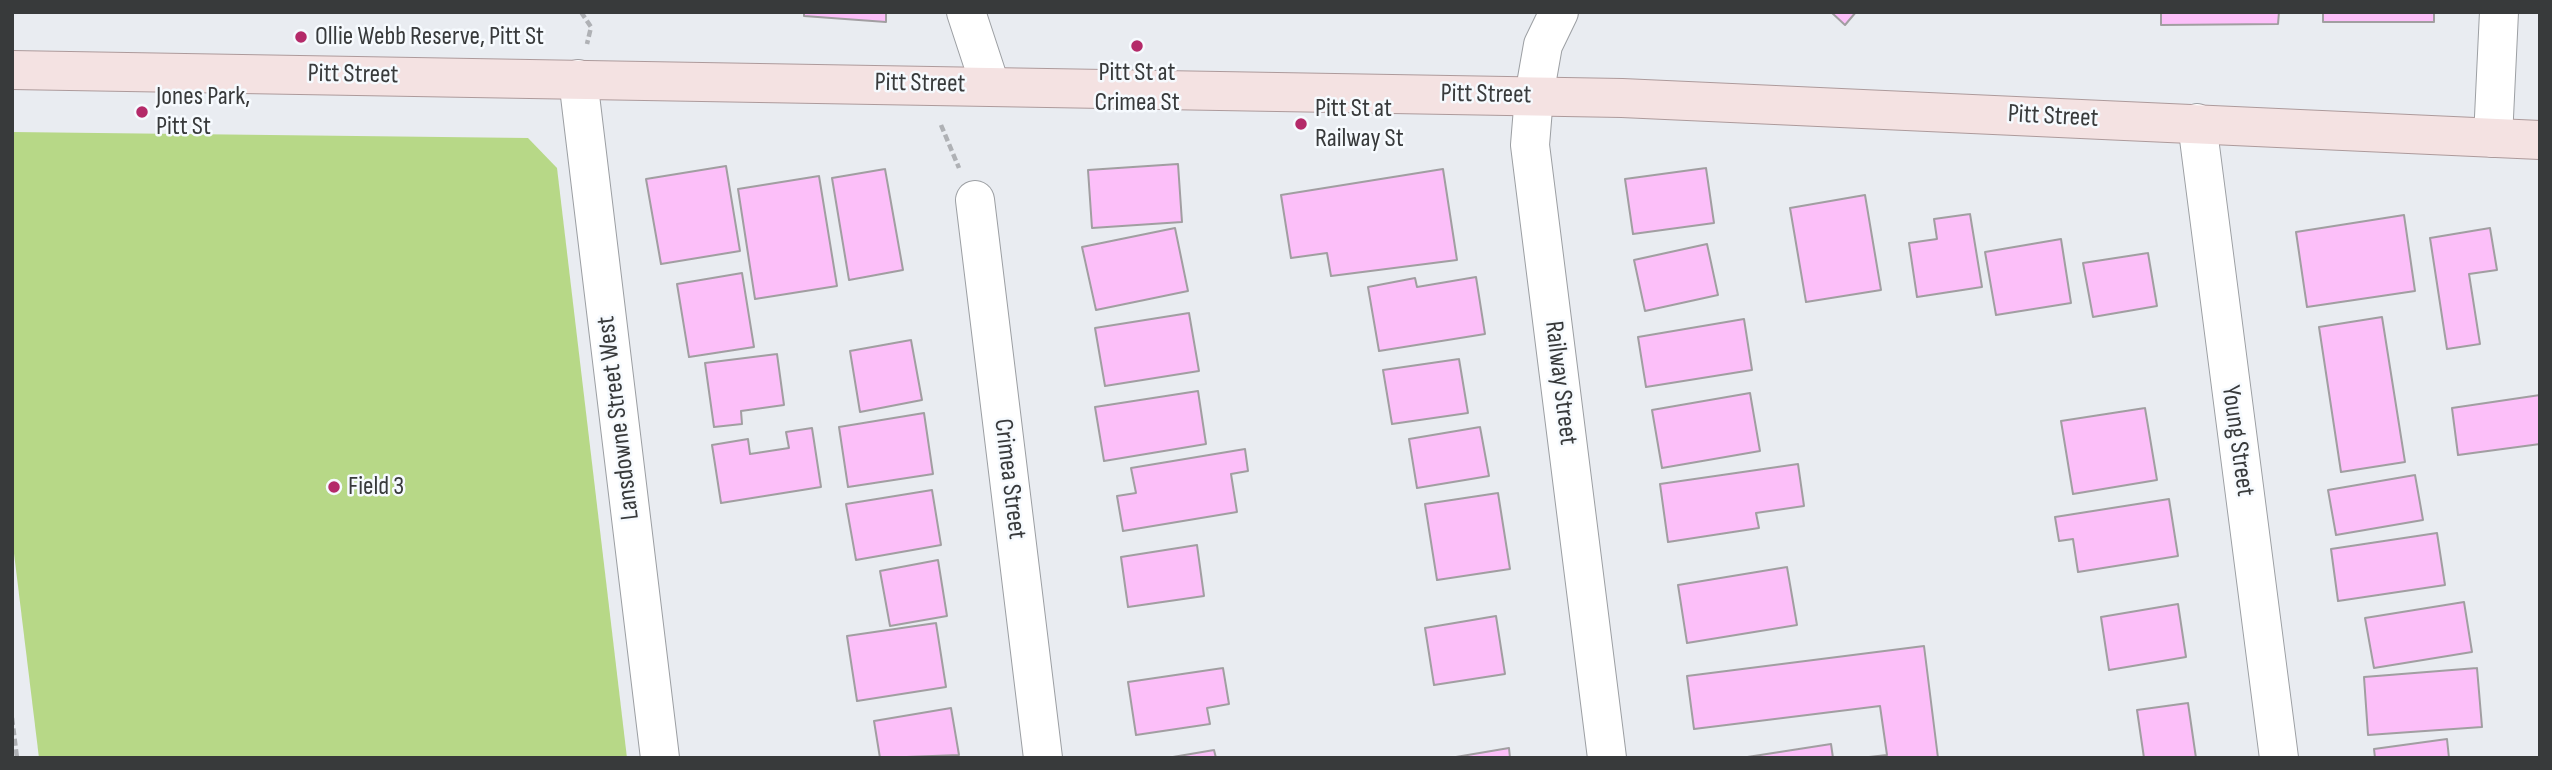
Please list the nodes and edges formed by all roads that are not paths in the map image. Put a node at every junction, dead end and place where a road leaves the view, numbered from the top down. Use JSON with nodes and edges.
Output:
{"nodes":[{"id":1,"x":966,"y":12,"type":"edge"},
{"id":2,"x":1559,"y":12,"type":"edge"},
{"id":3,"x":2499,"y":12,"type":"edge"},
{"id":4,"x":12,"y":69,"type":"edge"},
{"id":5,"x":578,"y":79,"type":"junction"},
{"id":6,"x":990,"y":85,"type":"junction"},
{"id":7,"x":1534,"y":96,"type":"junction"},
{"id":8,"x":2197,"y":124,"type":"junction"},
{"id":9,"x":2493,"y":138,"type":"junction"},
{"id":10,"x":2540,"y":140,"type":"edge"},
{"id":11,"x":975,"y":200,"type":"road end"},
{"id":12,"x":660,"y":758,"type":"edge"},
{"id":13,"x":1043,"y":758,"type":"edge"},
{"id":14,"x":1607,"y":758,"type":"edge"},
{"id":15,"x":2279,"y":758,"type":"edge"}],
"edges":[{"from":1,"to":6,"type":"street"},
{"from":2,"to":7,"type":"street","name":"Railway Street"},
{"from":3,"to":9,"type":"street"},
{"from":4,"to":5,"type":"main road","name":"Pitt Street"},
{"from":5,"to":6,"type":"main road","name":"Pitt Street"},
{"from":5,"to":12,"type":"street","name":"Lansdowne Street West"},
{"from":6,"to":7,"type":"main road","name":"Pitt Street"},
{"from":7,"to":8,"type":"main road","name":"Pitt Street"},
{"from":7,"to":14,"type":"street","name":"Railway Street"},
{"from":8,"to":9,"type":"main road","name":"Pitt Street"},
{"from":8,"to":15,"type":"street","name":"Young Street"},
{"from":9,"to":10,"type":"main road","name":"Pitt Street"},
{"from":11,"to":13,"type":"street","name":"Crimea Street"}]}
